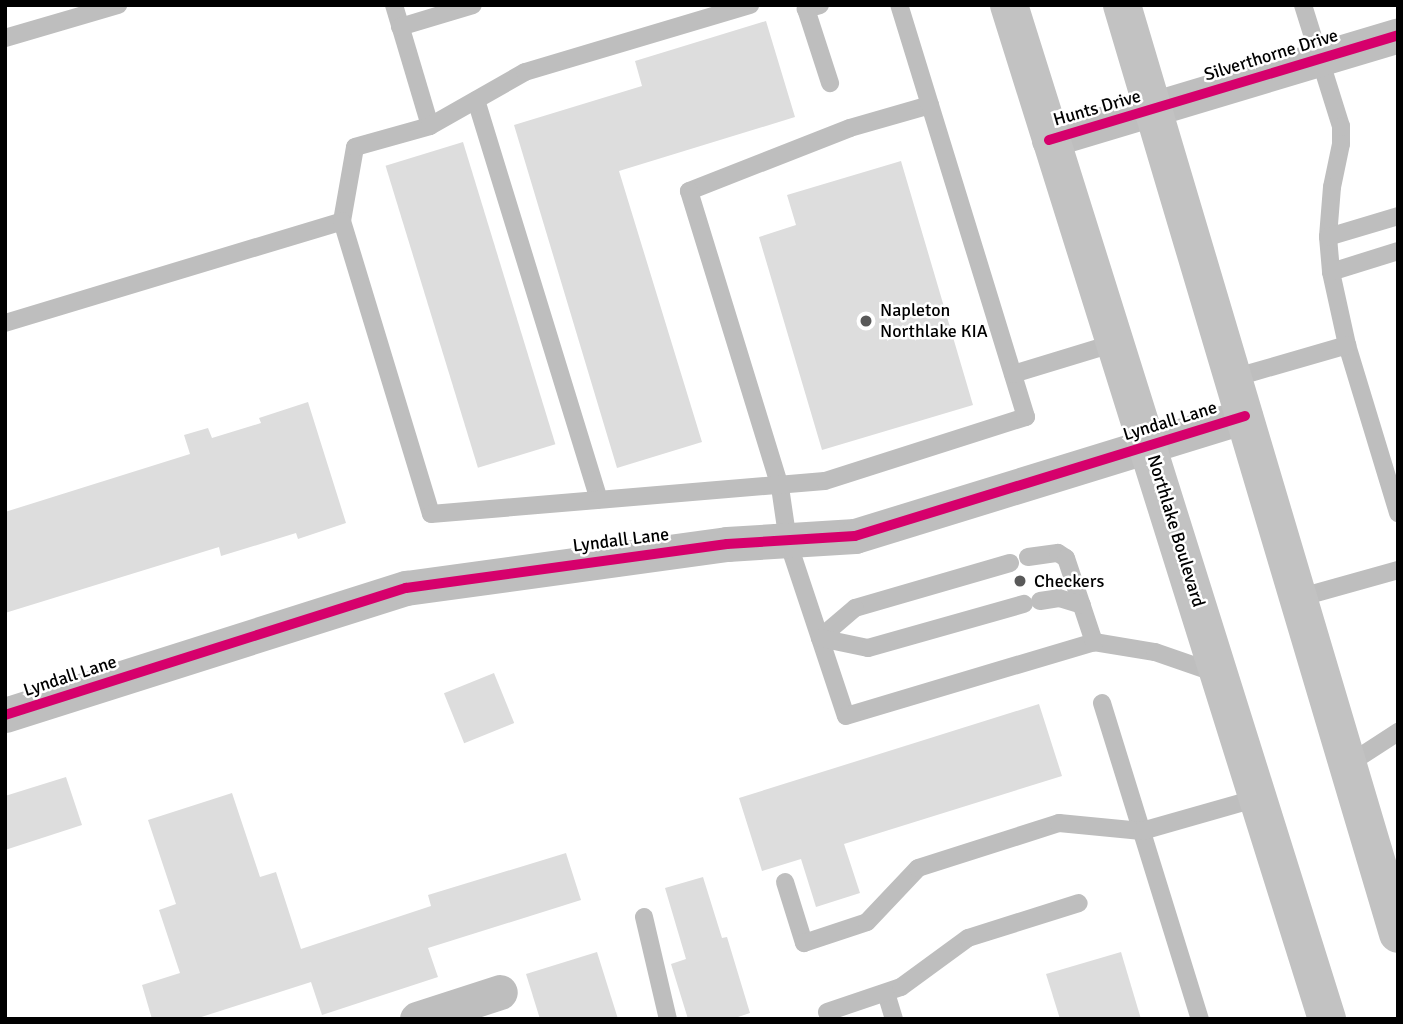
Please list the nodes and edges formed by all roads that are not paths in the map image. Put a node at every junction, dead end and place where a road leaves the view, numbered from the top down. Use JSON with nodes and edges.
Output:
{"nodes":[{"id":1,"x":118,"y":5,"type":"edge"},
{"id":2,"x":394,"y":5,"type":"edge"},
{"id":3,"x":473,"y":5,"type":"edge"},
{"id":4,"x":750,"y":5,"type":"edge"},
{"id":5,"x":899,"y":5,"type":"edge"},
{"id":6,"x":1009,"y":5,"type":"edge"},
{"id":7,"x":1122,"y":5,"type":"edge"},
{"id":8,"x":1303,"y":5,"type":"edge"},
{"id":9,"x":810,"y":7,"type":"edge"},
{"id":10,"x":400,"y":27,"type":"junction"},
{"id":11,"x":1398,"y":35,"type":"edge"},
{"id":12,"x":5,"y":38,"type":"edge"},
{"id":13,"x":1321,"y":58,"type":"junction"},
{"id":14,"x":830,"y":83,"type":"dead end"},
{"id":15,"x":476,"y":100,"type":"junction"},
{"id":16,"x":930,"y":105,"type":"junction"},
{"id":17,"x":1155,"y":110,"type":"junction"},
{"id":18,"x":430,"y":126,"type":"junction"},
{"id":19,"x":1049,"y":140,"type":"junction"},
{"id":20,"x":1398,"y":216,"type":"edge"},
{"id":21,"x":342,"y":221,"type":"junction"},
{"id":22,"x":1328,"y":237,"type":"junction"},
{"id":23,"x":1398,"y":251,"type":"edge"},
{"id":24,"x":1331,"y":272,"type":"junction"},
{"id":25,"x":5,"y":323,"type":"edge"},
{"id":26,"x":1115,"y":343,"type":"junction"},
{"id":27,"x":1347,"y":345,"type":"junction"},
{"id":28,"x":1013,"y":374,"type":"junction"},
{"id":29,"x":1233,"y":378,"type":"junction"},
{"id":30,"x":1245,"y":416,"type":"junction"},
{"id":31,"x":1149,"y":446,"type":"junction"},
{"id":32,"x":780,"y":487,"type":"junction"},
{"id":33,"x":599,"y":500,"type":"junction"},
{"id":34,"x":1398,"y":513,"type":"edge"},
{"id":35,"x":788,"y":542,"type":"junction"},
{"id":36,"x":1028,"y":557,"type":"dead end"},
{"id":37,"x":1010,"y":563,"type":"dead end"},
{"id":38,"x":1398,"y":570,"type":"edge"},
{"id":39,"x":1298,"y":598,"type":"junction"},
{"id":40,"x":1082,"y":606,"type":"junction"},
{"id":41,"x":820,"y":638,"type":"junction"},
{"id":42,"x":1094,"y":642,"type":"junction"},
{"id":43,"x":1220,"y":674,"type":"junction"},
{"id":44,"x":1102,"y":703,"type":"dead end"},
{"id":45,"x":5,"y":715,"type":"edge"},
{"id":46,"x":1398,"y":732,"type":"edge"},
{"id":47,"x":1347,"y":765,"type":"junction"},
{"id":48,"x":1258,"y":798,"type":"junction"},
{"id":49,"x":1142,"y":831,"type":"junction"},
{"id":50,"x":785,"y":882,"type":"dead end"},
{"id":51,"x":1079,"y":903,"type":"dead end"},
{"id":52,"x":644,"y":917,"type":"dead end"},
{"id":53,"x":1398,"y":934,"type":"edge"},
{"id":54,"x":500,"y":992,"type":"dead end"},
{"id":55,"x":886,"y":993,"type":"junction"},
{"id":56,"x":827,"y":1012,"type":"dead end"},
{"id":57,"x":436,"y":1016,"type":"edge"},
{"id":58,"x":668,"y":1019,"type":"edge"},
{"id":59,"x":894,"y":1019,"type":"edge"},
{"id":60,"x":1200,"y":1019,"type":"edge"},
{"id":61,"x":1327,"y":1019,"type":"edge"}],
"edges":[{"from":1,"to":12,"type":"lane"},
{"from":2,"to":10,"type":"lane"},
{"from":3,"to":10,"type":"lane"},
{"from":4,"to":15,"type":"lane"},
{"from":5,"to":16,"type":"lane"},
{"from":6,"to":19,"type":"main road","name":"Northlake Boulevard"},
{"from":7,"to":17,"type":"main road"},
{"from":8,"to":13,"type":"lane"},
{"from":9,"to":14,"type":"lane"},
{"from":10,"to":18,"type":"lane"},
{"from":11,"to":13,"type":"street","name":"Silverthorne Drive"},
{"from":13,"to":17,"type":"street","name":"Silverthorne Drive"},
{"from":13,"to":22,"type":"lane"},
{"from":15,"to":18,"type":"lane"},
{"from":15,"to":33,"type":"lane"},
{"from":16,"to":28,"type":"lane"},
{"from":16,"to":32,"type":"lane"},
{"from":17,"to":19,"type":"street","name":"Hunts Drive"},
{"from":17,"to":29,"type":"main road"},
{"from":18,"to":21,"type":"lane"},
{"from":19,"to":26,"type":"main road","name":"Northlake Boulevard"},
{"from":20,"to":22,"type":"lane"},
{"from":21,"to":25,"type":"lane"},
{"from":21,"to":33,"type":"lane"},
{"from":22,"to":24,"type":"lane"},
{"from":23,"to":24,"type":"lane"},
{"from":24,"to":27,"type":"lane"},
{"from":26,"to":28,"type":"lane"},
{"from":26,"to":31,"type":"main road","name":"Northlake Boulevard"},
{"from":27,"to":29,"type":"lane"},
{"from":27,"to":34,"type":"lane"},
{"from":28,"to":32,"type":"lane"},
{"from":29,"to":30,"type":"main road"},
{"from":30,"to":31,"type":"street","name":"Lyndall Lane"},
{"from":30,"to":39,"type":"main road"},
{"from":31,"to":35,"type":"street","name":"Lyndall Lane"},
{"from":31,"to":43,"type":"main road","name":"Northlake Boulevard"},
{"from":32,"to":33,"type":"lane"},
{"from":32,"to":35,"type":"lane"},
{"from":35,"to":41,"type":"lane"},
{"from":35,"to":45,"type":"street","name":"Lyndall Lane"},
{"from":36,"to":40,"type":"lane"},
{"from":37,"to":41,"type":"lane"},
{"from":38,"to":39,"type":"lane"},
{"from":39,"to":47,"type":"main road"},
{"from":40,"to":41,"type":"lane"},
{"from":40,"to":42,"type":"lane"},
{"from":41,"to":42,"type":"lane"},
{"from":42,"to":43,"type":"lane"},
{"from":43,"to":48,"type":"main road","name":"Northlake Boulevard"},
{"from":44,"to":49,"type":"lane"},
{"from":46,"to":47,"type":"lane"},
{"from":47,"to":53,"type":"main road"},
{"from":48,"to":49,"type":"lane"},
{"from":48,"to":61,"type":"main road","name":"Northlake Boulevard"},
{"from":49,"to":50,"type":"lane"},
{"from":49,"to":60,"type":"lane"},
{"from":51,"to":55,"type":"lane"},
{"from":52,"to":58,"type":"lane"},
{"from":54,"to":57,"type":"street"},
{"from":55,"to":56,"type":"lane"},
{"from":55,"to":59,"type":"lane"}]}
